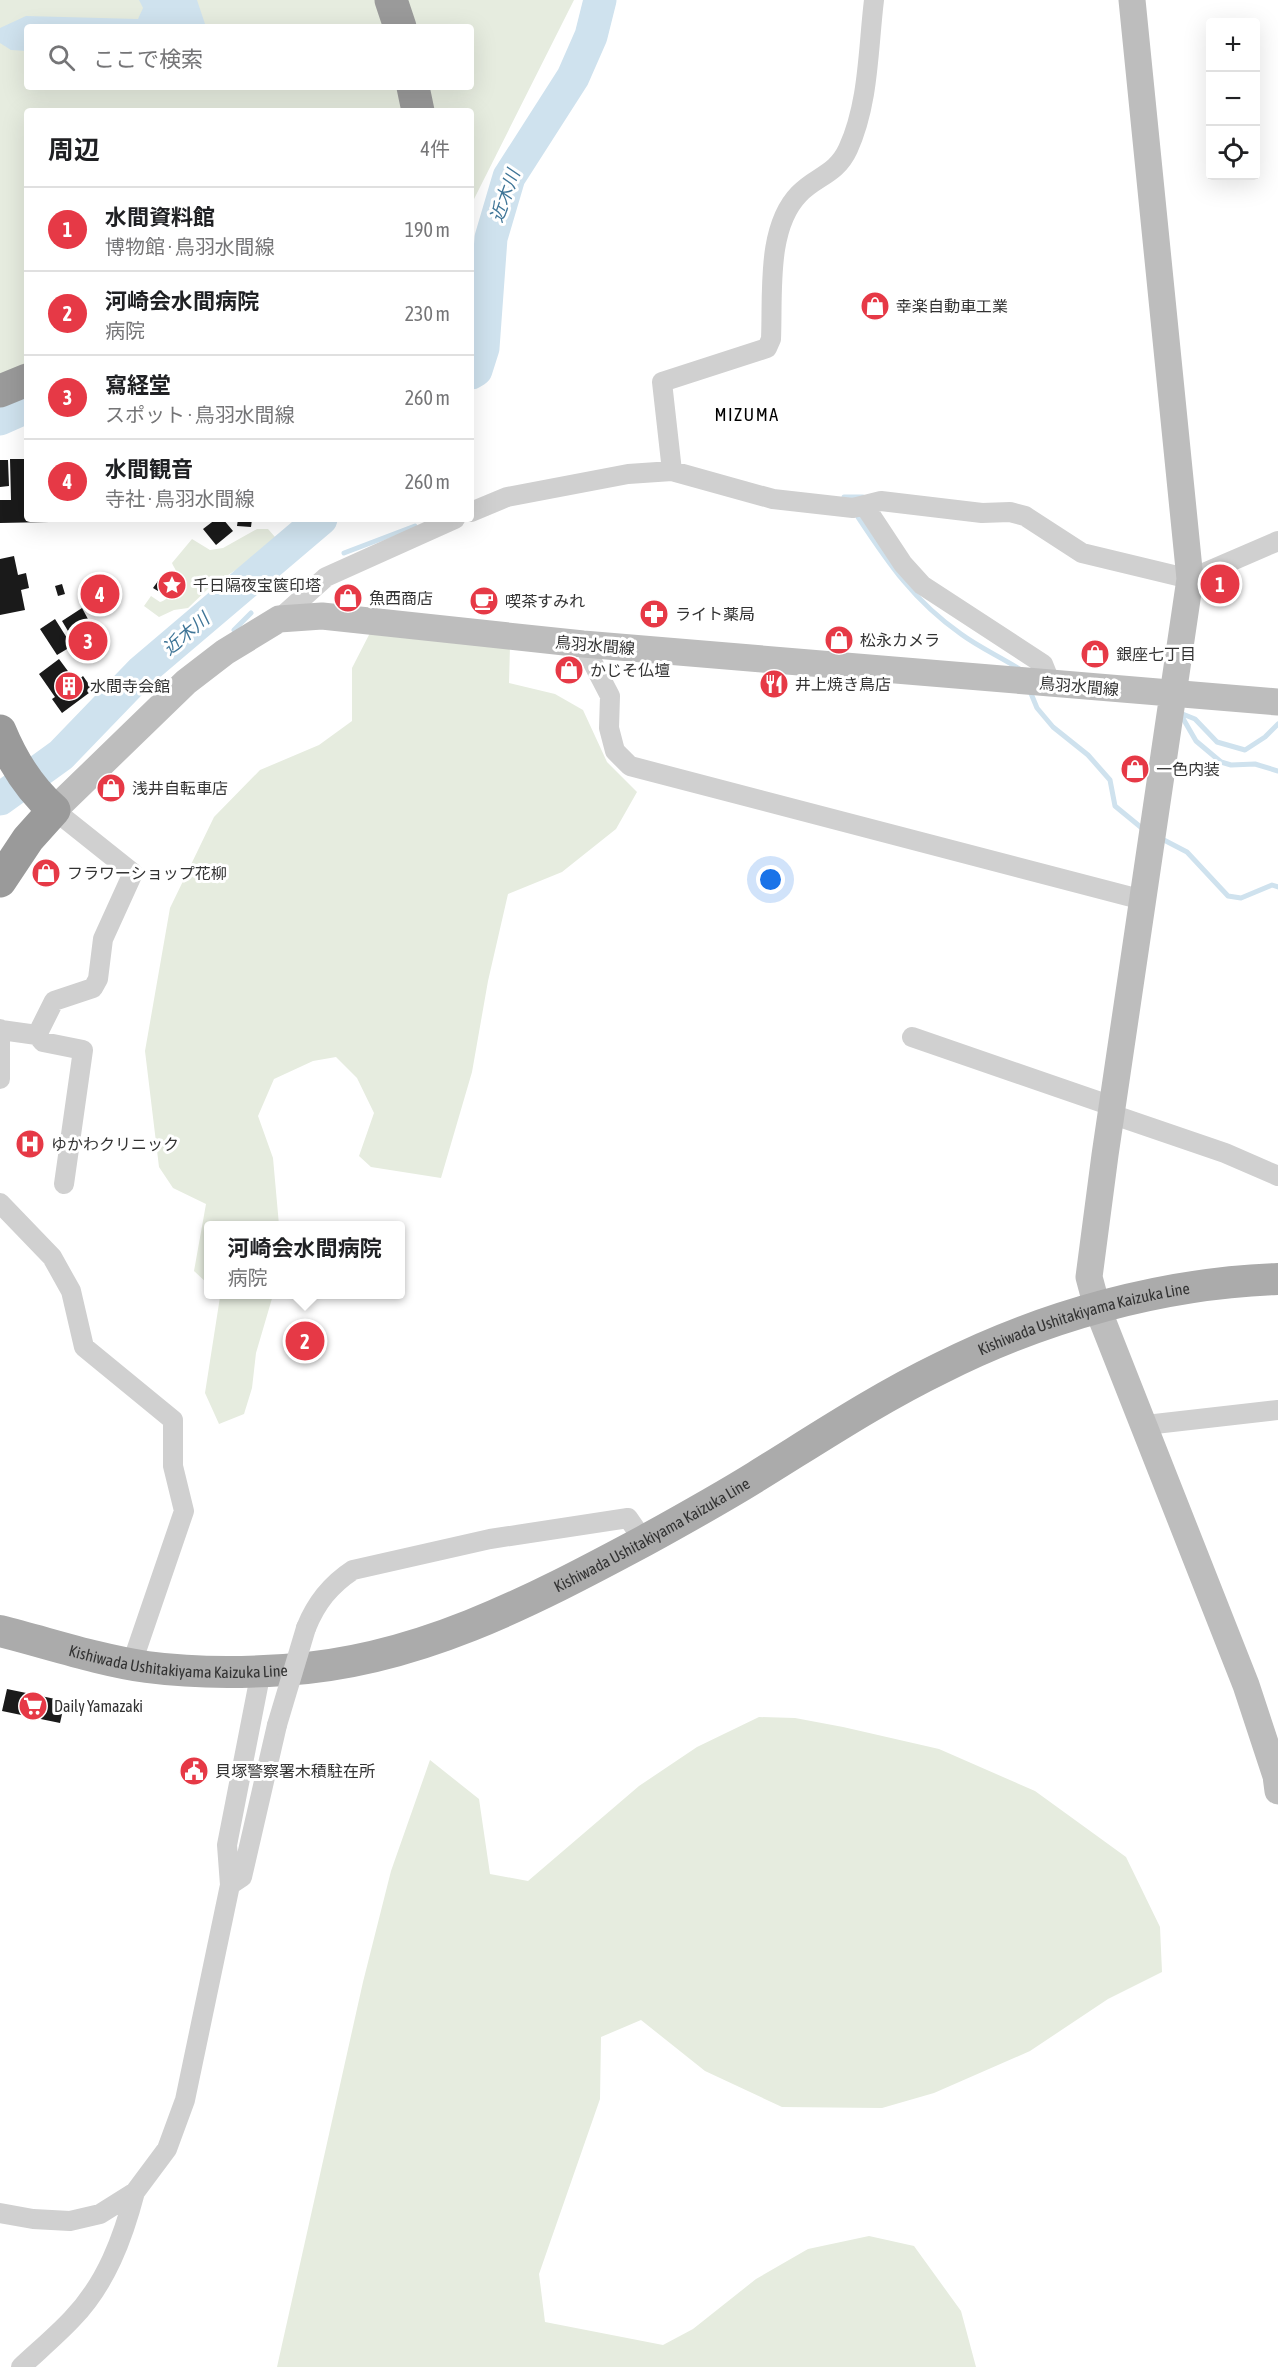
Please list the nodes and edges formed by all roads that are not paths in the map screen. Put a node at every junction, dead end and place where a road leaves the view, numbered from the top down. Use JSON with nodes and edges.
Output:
{"nodes":[{"id":1,"x":391,"y":0,"type":"edge"},
{"id":2,"x":874,"y":0,"type":"edge"},
{"id":3,"x":1132,"y":0,"type":"edge"},
{"id":4,"x":398,"y":24,"type":"edge"},
{"id":5,"x":414,"y":90,"type":"edge"},
{"id":6,"x":417,"y":108,"type":"edge"},
{"id":7,"x":24,"y":381,"type":"edge"},
{"id":8,"x":0,"y":391,"type":"edge"},
{"id":9,"x":672,"y":471,"type":"junction"},
{"id":10,"x":864,"y":505,"type":"junction"},
{"id":11,"x":474,"y":511,"type":"edge"},
{"id":12,"x":448,"y":522,"type":"edge"},
{"id":13,"x":1278,"y":541,"type":"edge"},
{"id":14,"x":1190,"y":579,"type":"junction"},
{"id":15,"x":279,"y":619,"type":"junction"},
{"id":16,"x":583,"y":644,"type":"junction"},
{"id":17,"x":1051,"y":684,"type":"junction"},
{"id":18,"x":1174,"y":694,"type":"junction"},
{"id":19,"x":1278,"y":702,"type":"edge"},
{"id":20,"x":7,"y":751,"type":"edge"},
{"id":21,"x":48,"y":805,"type":"junction"},
{"id":22,"x":0,"y":881,"type":"edge"},
{"id":23,"x":1143,"y":900,"type":"junction"},
{"id":24,"x":0,"y":1029,"type":"edge"},
{"id":25,"x":37,"y":1035,"type":"junction"},
{"id":26,"x":912,"y":1037,"type":"dead end"},
{"id":27,"x":0,"y":1079,"type":"edge"},
{"id":28,"x":1111,"y":1110,"type":"junction"},
{"id":29,"x":1278,"y":1176,"type":"edge"},
{"id":30,"x":64,"y":1184,"type":"dead end"},
{"id":31,"x":0,"y":1203,"type":"edge"},
{"id":32,"x":1278,"y":1279,"type":"edge"},
{"id":33,"x":1097,"y":1307,"type":"junction"},
{"id":34,"x":1278,"y":1410,"type":"edge"},
{"id":35,"x":1146,"y":1425,"type":"junction"},
{"id":36,"x":644,"y":1541,"type":"junction"},
{"id":37,"x":0,"y":1631,"type":"edge"},
{"id":38,"x":132,"y":1664,"type":"junction"},
{"id":39,"x":261,"y":1671,"type":"junction"},
{"id":40,"x":1278,"y":1791,"type":"edge"},
{"id":41,"x":230,"y":1885,"type":"junction"},
{"id":42,"x":135,"y":2192,"type":"junction"},
{"id":43,"x":0,"y":2213,"type":"edge"},
{"id":44,"x":21,"y":2367,"type":"edge"}],
"edges":[{"from":1,"to":4,"type":"highway"},
{"from":2,"to":9,"type":"street"},
{"from":3,"to":14,"type":"street"},
{"from":5,"to":6,"type":"highway"},
{"from":7,"to":8,"type":"highway"},
{"from":9,"to":10,"type":"street"},
{"from":9,"to":11,"type":"street"},
{"from":10,"to":14,"type":"street"},
{"from":10,"to":17,"type":"street"},
{"from":12,"to":15,"type":"street"},
{"from":13,"to":14,"type":"street"},
{"from":14,"to":18,"type":"street"},
{"from":15,"to":16,"type":"street","name":"鳥羽水間線"},
{"from":15,"to":21,"type":"street","name":"鳥羽水間線"},
{"from":16,"to":17,"type":"street","name":"鳥羽水間線"},
{"from":16,"to":23,"type":"street"},
{"from":17,"to":18,"type":"street","name":"鳥羽水間線"},
{"from":18,"to":19,"type":"street","name":"鳥羽水間線"},
{"from":18,"to":23,"type":"street"},
{"from":20,"to":21,"type":"highway"},
{"from":21,"to":22,"type":"highway"},
{"from":21,"to":25,"type":"street"},
{"from":23,"to":28,"type":"street"},
{"from":24,"to":25,"type":"street"},
{"from":24,"to":27,"type":"street"},
{"from":25,"to":30,"type":"street"},
{"from":26,"to":28,"type":"street"},
{"from":28,"to":29,"type":"street"},
{"from":28,"to":33,"type":"street"},
{"from":31,"to":38,"type":"street"},
{"from":32,"to":33,"type":"main road","name":"Kishiwada Ushitakiyama Kaizuka Line"},
{"from":33,"to":35,"type":"street"},
{"from":33,"to":36,"type":"main road","name":"Kishiwada Ushitakiyama Kaizuka Line"},
{"from":34,"to":35,"type":"street"},
{"from":35,"to":40,"type":"street"},
{"from":36,"to":39,"type":"main road","name":"Kishiwada Ushitakiyama Kaizuka Line"},
{"from":36,"to":41,"type":"street","bridge":true},
{"from":37,"to":38,"type":"main road","name":"Kishiwada Ushitakiyama Kaizuka Line"},
{"from":38,"to":39,"type":"main road","name":"Kishiwada Ushitakiyama Kaizuka Line"},
{"from":39,"to":41,"type":"street"},
{"from":41,"to":42,"type":"street"},
{"from":42,"to":43,"type":"street"},
{"from":42,"to":44,"type":"street"}]}
